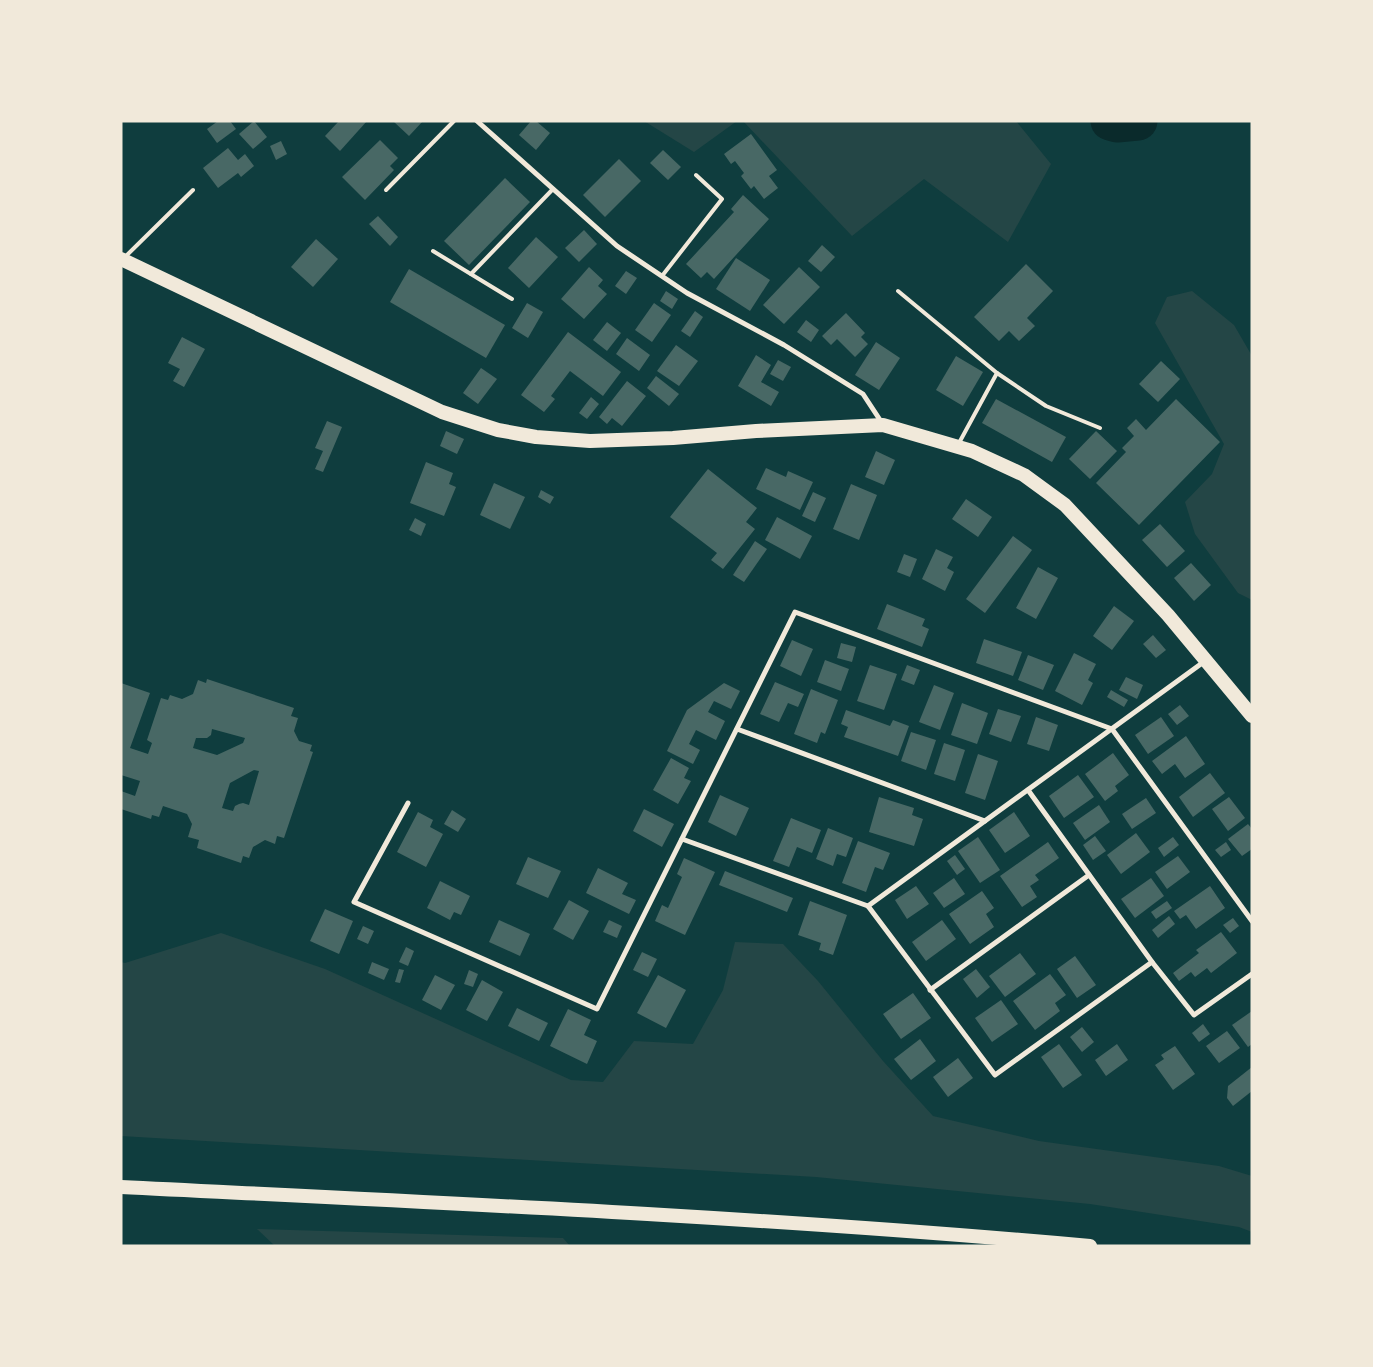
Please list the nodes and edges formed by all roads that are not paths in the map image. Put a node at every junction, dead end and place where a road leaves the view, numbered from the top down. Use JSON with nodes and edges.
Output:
{"nodes":[{"id":1,"x":454,"y":121,"type":"edge"},
{"id":2,"x":477,"y":121,"type":"edge"},
{"id":3,"x":696,"y":175,"type":"dead end"},
{"id":4,"x":553,"y":189,"type":"junction"},
{"id":5,"x":193,"y":190,"type":"dead end"},
{"id":6,"x":386,"y":190,"type":"dead end"},
{"id":7,"x":432,"y":251,"type":"dead end"},
{"id":8,"x":122,"y":260,"type":"edge"},
{"id":9,"x":471,"y":274,"type":"junction"},
{"id":10,"x":662,"y":276,"type":"junction"},
{"id":11,"x":898,"y":291,"type":"dead end"},
{"id":12,"x":512,"y":299,"type":"dead end"},
{"id":13,"x":997,"y":373,"type":"junction"},
{"id":14,"x":883,"y":425,"type":"junction"},
{"id":15,"x":1100,"y":428,"type":"dead end"},
{"id":16,"x":956,"y":447,"type":"junction"},
{"id":17,"x":1206,"y":660,"type":"junction"},
{"id":18,"x":1252,"y":716,"type":"edge"},
{"id":19,"x":737,"y":729,"type":"junction"},
{"id":20,"x":1112,"y":729,"type":"junction"},
{"id":21,"x":1028,"y":790,"type":"junction"},
{"id":22,"x":408,"y":804,"type":"dead end"},
{"id":23,"x":985,"y":821,"type":"junction"},
{"id":24,"x":682,"y":839,"type":"junction"},
{"id":25,"x":1089,"y":875,"type":"junction"},
{"id":26,"x":868,"y":906,"type":"junction"},
{"id":27,"x":1252,"y":921,"type":"edge"},
{"id":28,"x":1152,"y":962,"type":"junction"},
{"id":29,"x":1252,"y":974,"type":"edge"},
{"id":30,"x":930,"y":990,"type":"junction"},
{"id":31,"x":121,"y":1187,"type":"edge"},
{"id":32,"x":1090,"y":1246,"type":"edge"}],
"edges":[{"from":1,"to":6,"type":"lane"},
{"from":2,"to":4,"type":"street"},
{"from":3,"to":10,"type":"lane"},
{"from":4,"to":9,"type":"lane"},
{"from":4,"to":10,"type":"street"},
{"from":5,"to":8,"type":"lane"},
{"from":7,"to":9,"type":"lane"},
{"from":8,"to":14,"type":"highway"},
{"from":9,"to":12,"type":"lane"},
{"from":10,"to":14,"type":"street"},
{"from":11,"to":13,"type":"lane"},
{"from":13,"to":15,"type":"lane"},
{"from":13,"to":16,"type":"lane"},
{"from":14,"to":16,"type":"highway"},
{"from":16,"to":17,"type":"highway"},
{"from":17,"to":18,"type":"highway"},
{"from":17,"to":20,"type":"street"},
{"from":19,"to":20,"type":"street"},
{"from":19,"to":23,"type":"street"},
{"from":19,"to":24,"type":"street"},
{"from":20,"to":21,"type":"street"},
{"from":20,"to":27,"type":"street"},
{"from":21,"to":23,"type":"street"},
{"from":21,"to":25,"type":"street"},
{"from":22,"to":24,"type":"street"},
{"from":23,"to":26,"type":"street"},
{"from":24,"to":26,"type":"street"},
{"from":25,"to":28,"type":"street"},
{"from":25,"to":30,"type":"street"},
{"from":26,"to":30,"type":"street"},
{"from":28,"to":29,"type":"street"},
{"from":28,"to":30,"type":"street"},
{"from":31,"to":32,"type":"highway"}]}
